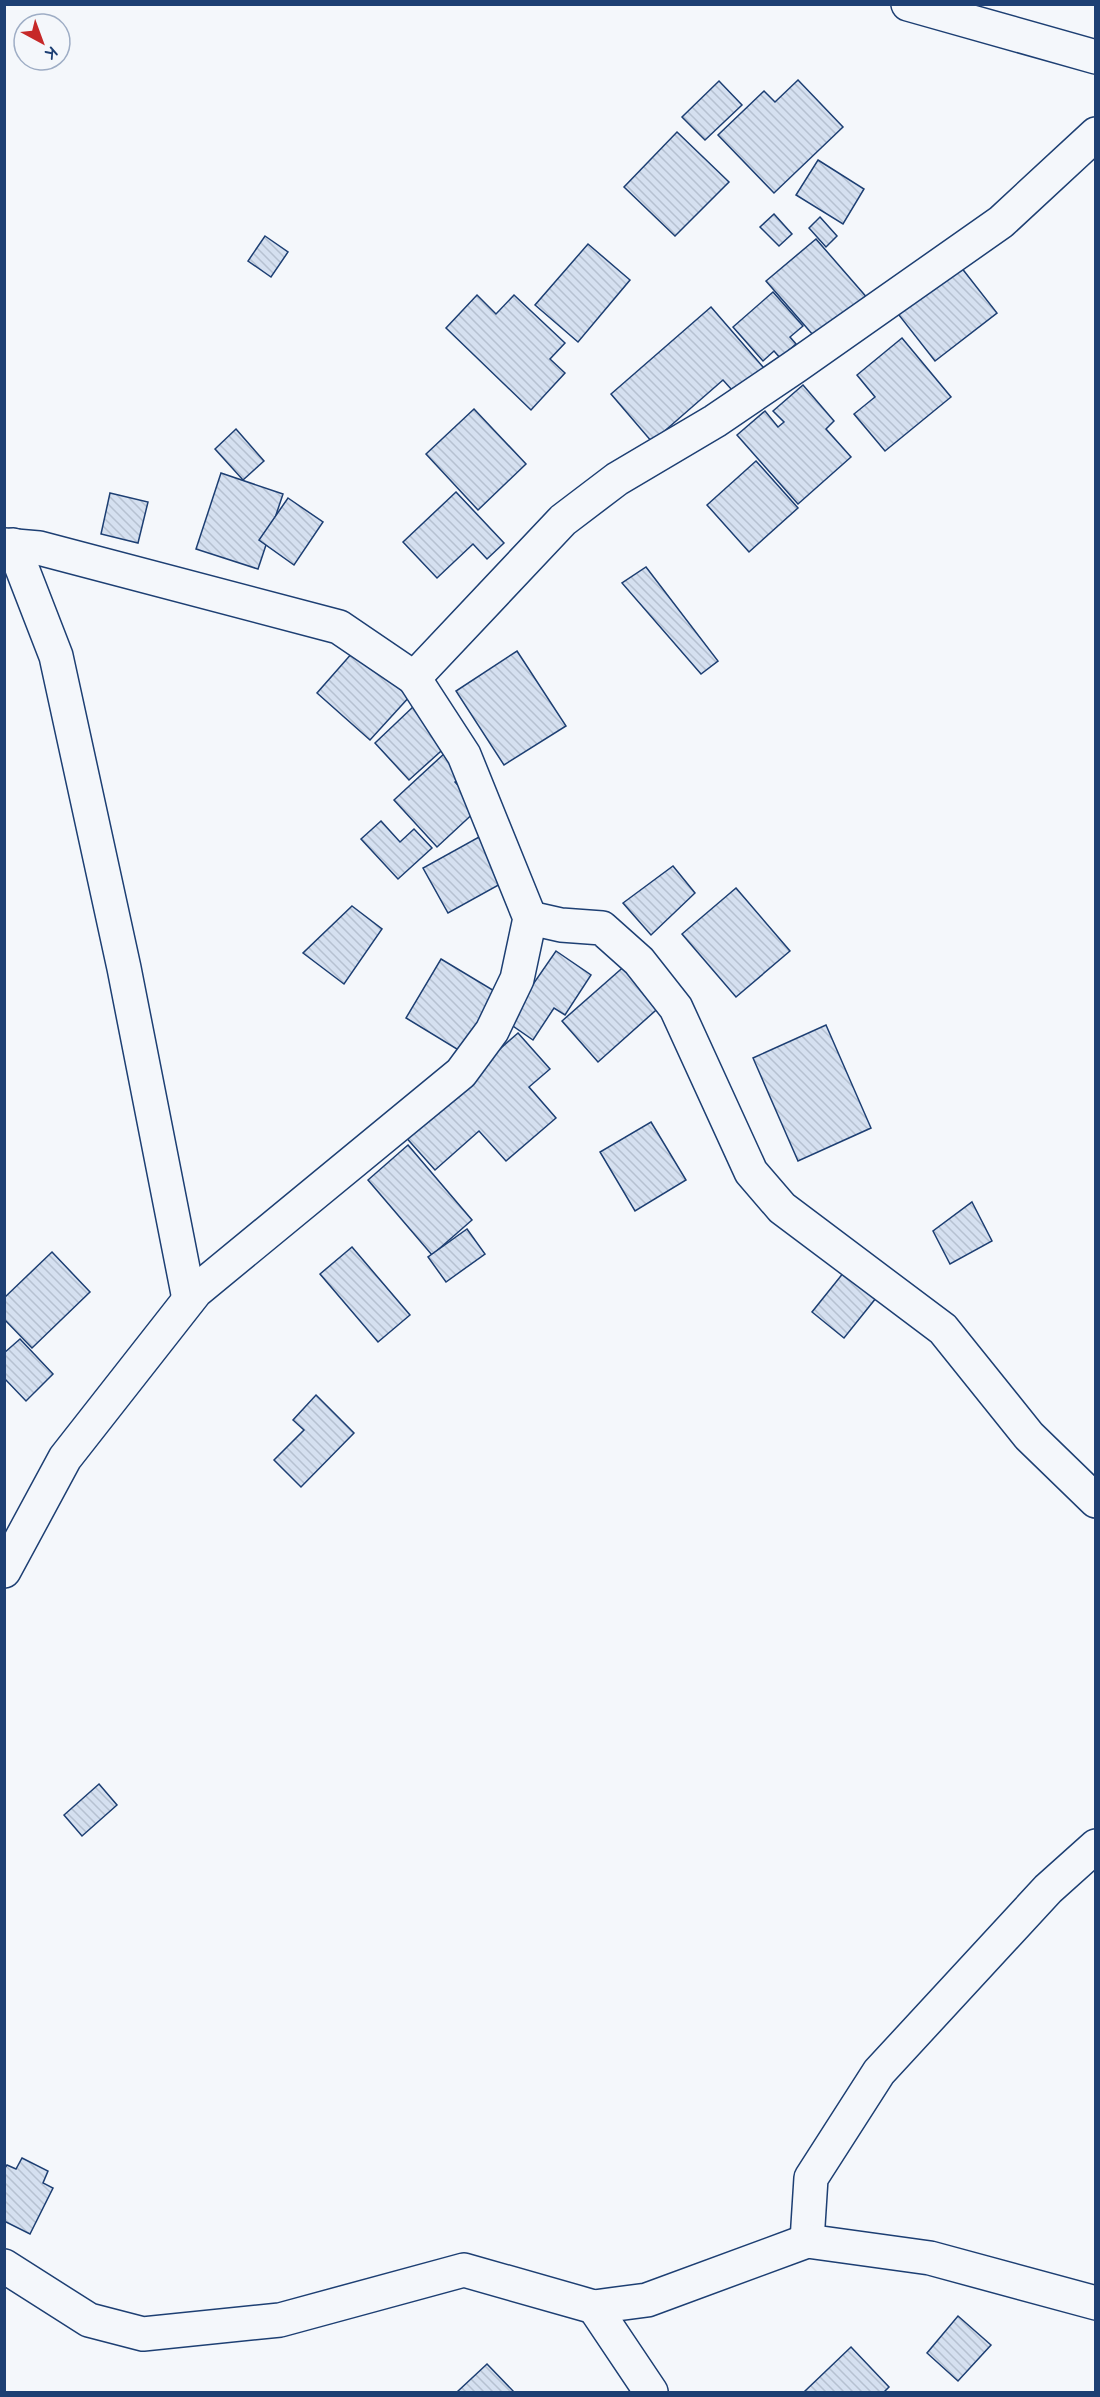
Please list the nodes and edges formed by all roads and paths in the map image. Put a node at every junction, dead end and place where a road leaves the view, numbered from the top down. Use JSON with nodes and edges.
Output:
{"nodes":[{"id":1,"x":908,"y":4,"type":"edge"},
{"id":2,"x":1095,"y":57,"type":"edge"},
{"id":3,"x":1095,"y":134,"type":"edge"},
{"id":4,"x":9,"y":545,"type":"edge"},
{"id":5,"x":414,"y":678,"type":"junction"},
{"id":6,"x":530,"y":918,"type":"junction"},
{"id":7,"x":189,"y":1299,"type":"junction"},
{"id":8,"x":1095,"y":1501,"type":"edge"},
{"id":9,"x":4,"y":1571,"type":"edge"},
{"id":10,"x":1095,"y":1846,"type":"edge"},
{"id":11,"x":807,"y":2241,"type":"junction"},
{"id":12,"x":4,"y":2265,"type":"edge"},
{"id":13,"x":1095,"y":2303,"type":"edge"},
{"id":14,"x":594,"y":2307,"type":"junction"},
{"id":15,"x":651,"y":2392,"type":"edge"}],
"edges":[{"from":1,"to":2,"type":"street"},
{"from":3,"to":5,"type":"street"},
{"from":4,"to":5,"type":"street"},
{"from":4,"to":7,"type":"street"},
{"from":5,"to":6,"type":"street"},
{"from":6,"to":7,"type":"street"},
{"from":6,"to":8,"type":"street"},
{"from":7,"to":9,"type":"street"},
{"from":10,"to":11,"type":"street"},
{"from":11,"to":13,"type":"street"},
{"from":11,"to":14,"type":"street"},
{"from":12,"to":14,"type":"street"},
{"from":14,"to":15,"type":"street"}]}
